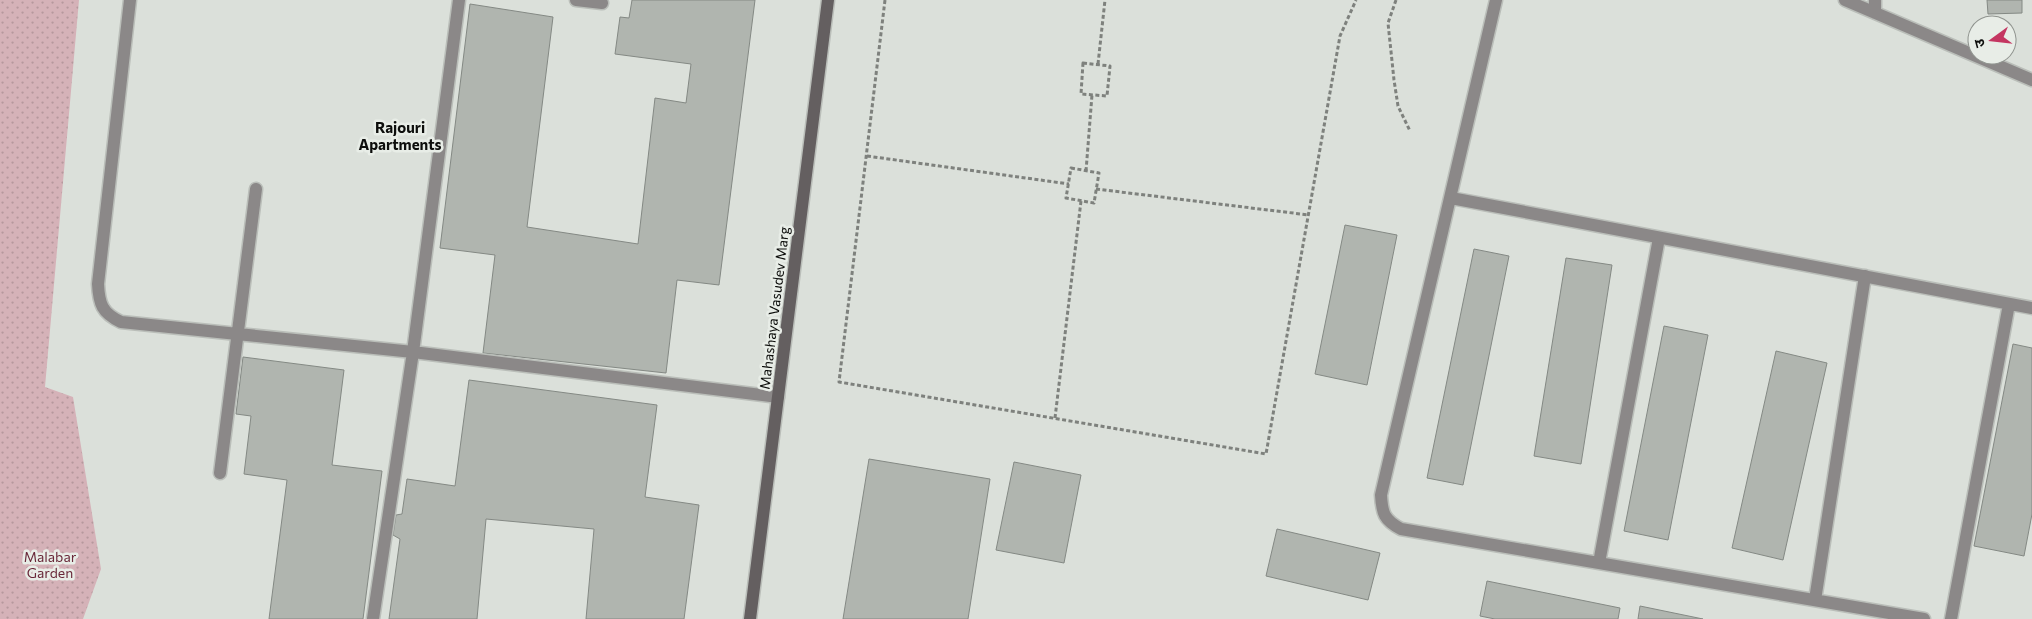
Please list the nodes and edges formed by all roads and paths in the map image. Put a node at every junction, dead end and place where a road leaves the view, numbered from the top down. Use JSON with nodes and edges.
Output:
{"nodes":[{"id":1,"x":130,"y":0,"type":"edge"},
{"id":2,"x":459,"y":0,"type":"edge"},
{"id":3,"x":576,"y":0,"type":"edge"},
{"id":4,"x":828,"y":0,"type":"edge"},
{"id":5,"x":885,"y":0,"type":"edge"},
{"id":6,"x":1105,"y":0,"type":"edge"},
{"id":7,"x":1356,"y":0,"type":"edge"},
{"id":8,"x":1396,"y":0,"type":"edge"},
{"id":9,"x":1496,"y":0,"type":"edge"},
{"id":10,"x":1845,"y":0,"type":"edge"},
{"id":11,"x":602,"y":4,"type":"dead end"},
{"id":12,"x":1875,"y":6,"type":"edge"},
{"id":13,"x":1098,"y":64,"type":"junction"},
{"id":14,"x":2032,"y":80,"type":"edge"},
{"id":15,"x":1092,"y":95,"type":"junction"},
{"id":16,"x":1410,"y":131,"type":"dead end"},
{"id":17,"x":867,"y":156,"type":"junction"},
{"id":18,"x":1086,"y":171,"type":"junction"},
{"id":19,"x":1069,"y":184,"type":"junction"},
{"id":20,"x":256,"y":189,"type":"dead end"},
{"id":21,"x":1096,"y":189,"type":"junction"},
{"id":22,"x":1451,"y":198,"type":"junction"},
{"id":23,"x":1081,"y":201,"type":"junction"},
{"id":24,"x":1309,"y":215,"type":"junction"},
{"id":25,"x":1659,"y":238,"type":"junction"},
{"id":26,"x":1865,"y":276,"type":"junction"},
{"id":27,"x":2009,"y":304,"type":"junction"},
{"id":28,"x":2032,"y":308,"type":"edge"},
{"id":29,"x":237,"y":334,"type":"junction"},
{"id":30,"x":413,"y":352,"type":"junction"},
{"id":31,"x":778,"y":397,"type":"junction"},
{"id":32,"x":1055,"y":418,"type":"junction"},
{"id":33,"x":220,"y":472,"type":"dead end"},
{"id":34,"x":1599,"y":563,"type":"junction"},
{"id":35,"x":1815,"y":600,"type":"junction"},
{"id":36,"x":373,"y":619,"type":"edge"},
{"id":37,"x":750,"y":619,"type":"edge"},
{"id":38,"x":1924,"y":619,"type":"edge"},
{"id":39,"x":1950,"y":619,"type":"edge"}],
"edges":[{"from":1,"to":29,"type":"street"},
{"from":2,"to":30,"type":"street"},
{"from":3,"to":11,"type":"street"},
{"from":4,"to":31,"type":"street","name":"Mahashaya Vasudev Marg"},
{"from":5,"to":17,"type":"path"},
{"from":6,"to":13,"type":"path"},
{"from":7,"to":24,"type":"path"},
{"from":8,"to":16,"type":"path"},
{"from":9,"to":22,"type":"street"},
{"from":10,"to":12,"type":"street"},
{"from":12,"to":14,"type":"street"},
{"from":13,"to":15,"type":"path"},
{"from":13,"to":15,"type":"path"},
{"from":15,"to":18,"type":"path"},
{"from":17,"to":19,"type":"path"},
{"from":17,"to":32,"type":"path"},
{"from":18,"to":19,"type":"path"},
{"from":18,"to":21,"type":"path"},
{"from":19,"to":23,"type":"path"},
{"from":20,"to":29,"type":"street"},
{"from":21,"to":23,"type":"path"},
{"from":21,"to":24,"type":"path"},
{"from":22,"to":25,"type":"street"},
{"from":22,"to":34,"type":"street"},
{"from":23,"to":32,"type":"path"},
{"from":24,"to":32,"type":"path"},
{"from":25,"to":26,"type":"street"},
{"from":25,"to":34,"type":"street"},
{"from":26,"to":27,"type":"street"},
{"from":26,"to":35,"type":"street"},
{"from":27,"to":28,"type":"street"},
{"from":27,"to":39,"type":"street"},
{"from":29,"to":30,"type":"street"},
{"from":29,"to":33,"type":"street"},
{"from":30,"to":31,"type":"street"},
{"from":30,"to":36,"type":"street"},
{"from":31,"to":37,"type":"street","name":"Mahashaya Vasudev Marg"},
{"from":34,"to":35,"type":"street"},
{"from":35,"to":38,"type":"street"}]}
